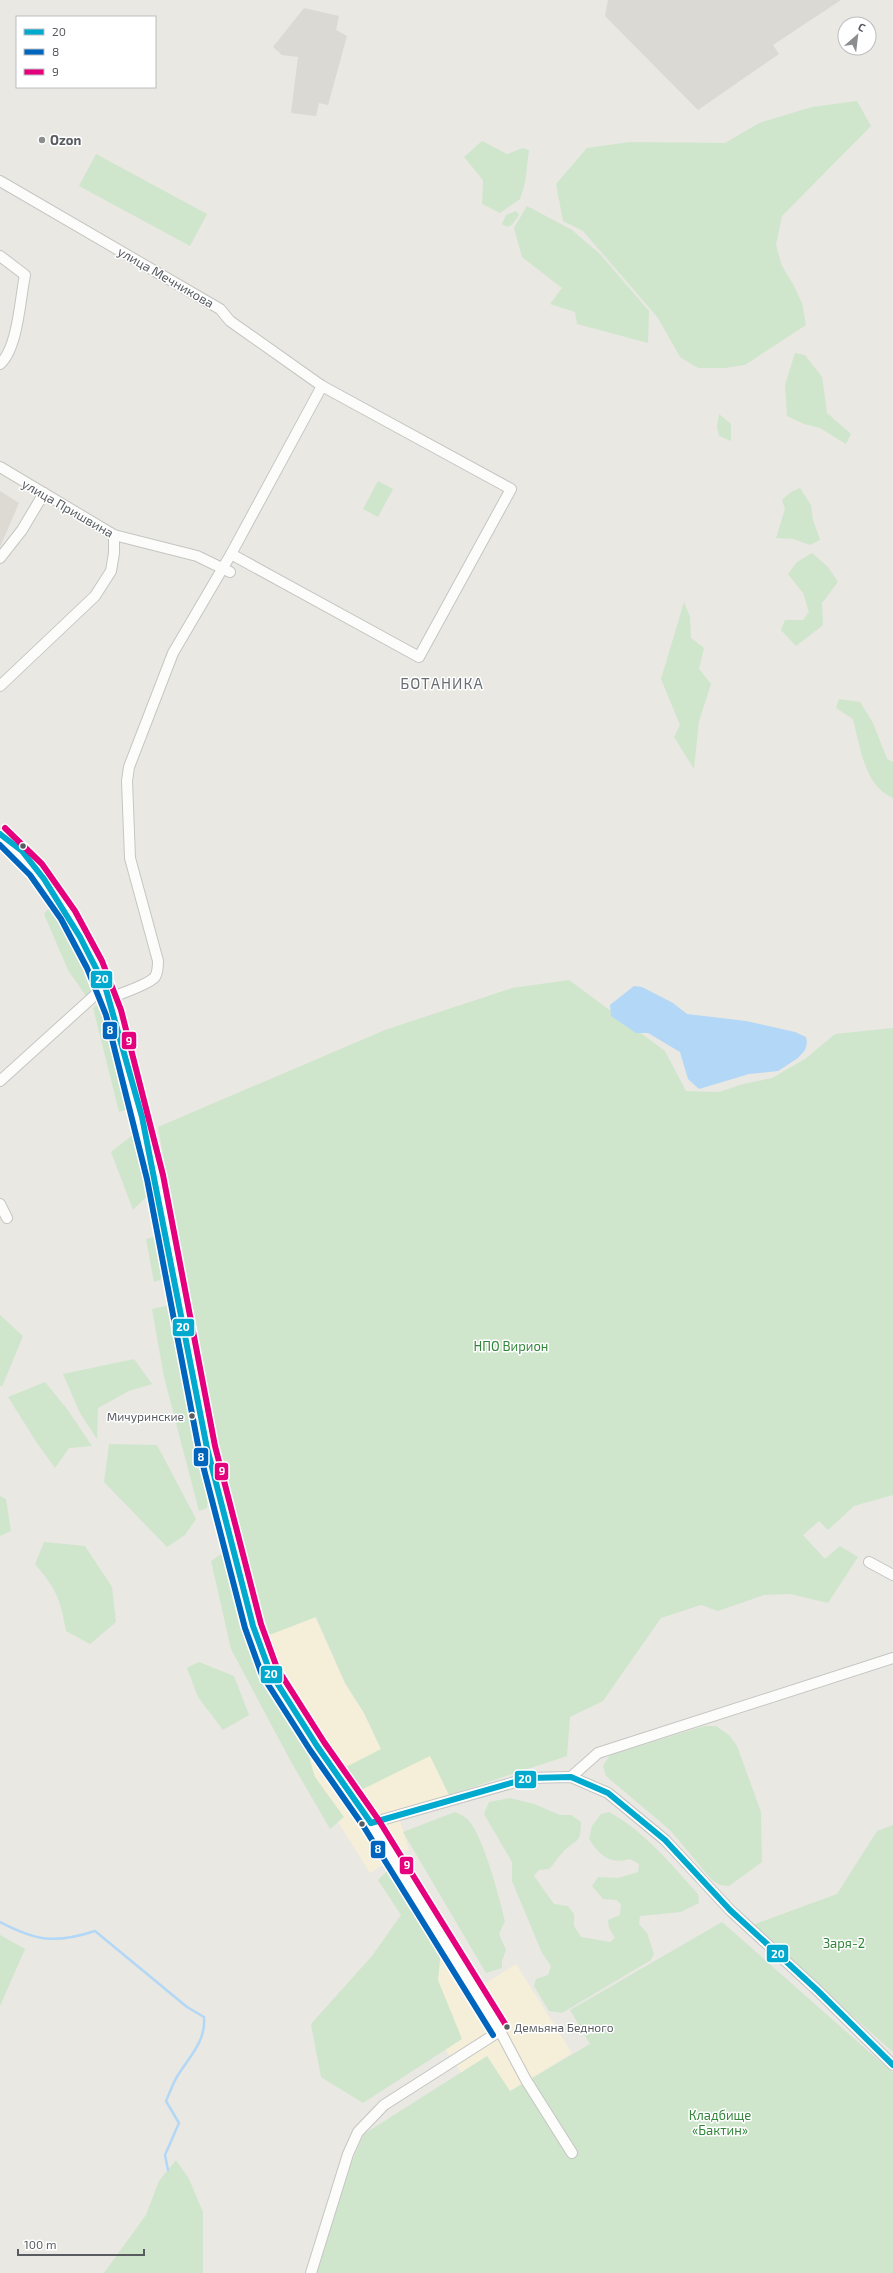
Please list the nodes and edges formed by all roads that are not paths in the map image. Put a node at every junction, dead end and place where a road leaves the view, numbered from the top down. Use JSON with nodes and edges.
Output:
{"nodes":[{"id":1,"x":0,"y":181,"type":"edge"},
{"id":2,"x":0,"y":256,"type":"edge"},
{"id":3,"x":0,"y":364,"type":"edge"},
{"id":4,"x":322,"y":386,"type":"junction"},
{"id":5,"x":0,"y":467,"type":"edge"},
{"id":6,"x":44,"y":494,"type":"junction"},
{"id":7,"x":114,"y":535,"type":"junction"},
{"id":8,"x":231,"y":554,"type":"junction"},
{"id":9,"x":0,"y":558,"type":"edge"},
{"id":10,"x":226,"y":570,"type":"junction"},
{"id":11,"x":0,"y":686,"type":"edge"},
{"id":12,"x":0,"y":834,"type":"edge"},
{"id":13,"x":105,"y":986,"type":"junction"},
{"id":14,"x":109,"y":998,"type":"junction"},
{"id":15,"x":0,"y":1081,"type":"edge"},
{"id":16,"x":0,"y":1204,"type":"edge"},
{"id":17,"x":7,"y":1218,"type":"dead end"},
{"id":18,"x":869,"y":1562,"type":"dead end"},
{"id":19,"x":893,"y":1574,"type":"edge"},
{"id":20,"x":893,"y":1658,"type":"edge"},
{"id":21,"x":571,"y":1777,"type":"junction"},
{"id":22,"x":370,"y":1823,"type":"junction"},
{"id":23,"x":500,"y":2031,"type":"junction"},
{"id":24,"x":893,"y":2065,"type":"edge"},
{"id":25,"x":572,"y":2153,"type":"dead end"},
{"id":26,"x":311,"y":2273,"type":"edge"}],
"edges":[{"from":1,"to":4,"type":"street","name":"улица Мечникова"},
{"from":2,"to":3,"type":"street"},
{"from":4,"to":8,"type":"street"},
{"from":4,"to":8,"type":"street","name":"улица Мечникова"},
{"from":5,"to":6,"type":"street","name":"улица Пришвина"},
{"from":6,"to":7,"type":"street","name":"улица Пришвина"},
{"from":6,"to":9,"type":"street"},
{"from":7,"to":10,"type":"street","name":"улица Пришвина"},
{"from":7,"to":11,"type":"street"},
{"from":8,"to":10,"type":"street"},
{"from":10,"to":14,"type":"street"},
{"from":12,"to":13,"type":"street"},
{"from":13,"to":14,"type":"street"},
{"from":13,"to":15,"type":"street"},
{"from":14,"to":22,"type":"street"},
{"from":16,"to":17,"type":"street"},
{"from":18,"to":19,"type":"street"},
{"from":20,"to":21,"type":"street"},
{"from":21,"to":22,"type":"street"},
{"from":21,"to":24,"type":"street"},
{"from":22,"to":23,"type":"street"},
{"from":23,"to":25,"type":"street"},
{"from":23,"to":26,"type":"street"}]}
